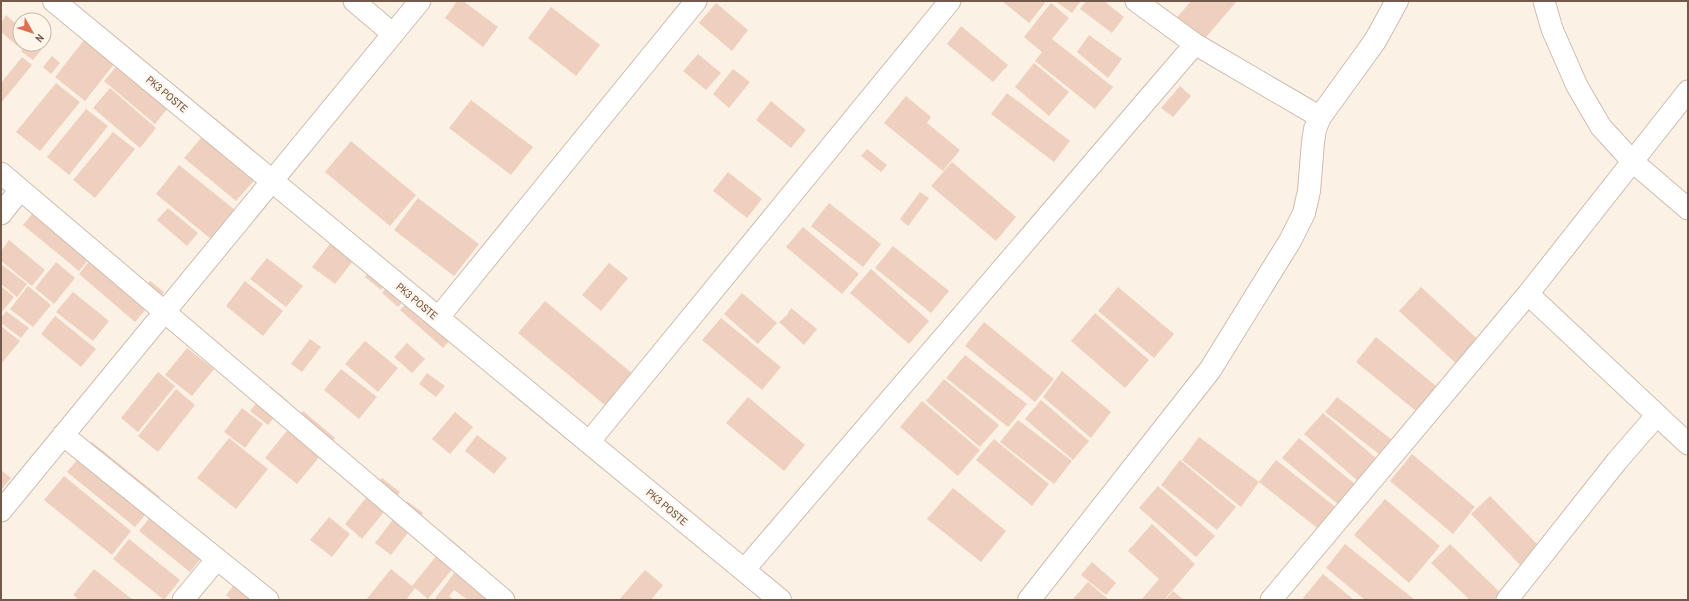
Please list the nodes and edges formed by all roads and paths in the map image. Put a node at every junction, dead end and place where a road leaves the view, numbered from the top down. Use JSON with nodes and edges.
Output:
{"nodes":[{"id":1,"x":54,"y":1,"type":"edge"},
{"id":2,"x":354,"y":1,"type":"edge"},
{"id":3,"x":420,"y":1,"type":"edge"},
{"id":4,"x":696,"y":1,"type":"edge"},
{"id":5,"x":950,"y":1,"type":"edge"},
{"id":6,"x":1136,"y":1,"type":"edge"},
{"id":7,"x":1397,"y":1,"type":"edge"},
{"id":8,"x":1544,"y":1,"type":"edge"},
{"id":9,"x":393,"y":34,"type":"junction"},
{"id":10,"x":1195,"y":44,"type":"junction"},
{"id":11,"x":1688,"y":91,"type":"edge"},
{"id":12,"x":1320,"y":116,"type":"junction"},
{"id":13,"x":1632,"y":161,"type":"junction"},
{"id":14,"x":1,"y":173,"type":"edge"},
{"id":15,"x":272,"y":181,"type":"junction"},
{"id":16,"x":20,"y":190,"type":"junction"},
{"id":17,"x":1688,"y":209,"type":"edge"},
{"id":18,"x":1,"y":214,"type":"edge"},
{"id":19,"x":1528,"y":294,"type":"junction"},
{"id":20,"x":164,"y":312,"type":"junction"},
{"id":21,"x":438,"y":318,"type":"junction"},
{"id":22,"x":1657,"y":415,"type":"junction"},
{"id":23,"x":63,"y":435,"type":"junction"},
{"id":24,"x":588,"y":442,"type":"junction"},
{"id":25,"x":1688,"y":444,"type":"edge"},
{"id":26,"x":1,"y":510,"type":"edge"},
{"id":27,"x":217,"y":559,"type":"junction"},
{"id":28,"x":744,"y":570,"type":"junction"},
{"id":29,"x":184,"y":600,"type":"edge"},
{"id":30,"x":268,"y":600,"type":"edge"},
{"id":31,"x":504,"y":600,"type":"edge"},
{"id":32,"x":780,"y":600,"type":"edge"},
{"id":33,"x":1029,"y":600,"type":"edge"},
{"id":34,"x":1271,"y":600,"type":"edge"},
{"id":35,"x":1507,"y":600,"type":"edge"}],
"edges":[{"from":1,"to":15,"type":"street","name":"PK3 POSTE"},
{"from":2,"to":9,"type":"street"},
{"from":3,"to":9,"type":"street"},
{"from":4,"to":21,"type":"street"},
{"from":5,"to":24,"type":"street"},
{"from":6,"to":10,"type":"street"},
{"from":7,"to":12,"type":"street"},
{"from":8,"to":13,"type":"street"},
{"from":9,"to":15,"type":"street"},
{"from":10,"to":12,"type":"street"},
{"from":10,"to":28,"type":"street"},
{"from":11,"to":13,"type":"street"},
{"from":12,"to":33,"type":"street"},
{"from":13,"to":17,"type":"street"},
{"from":13,"to":19,"type":"street"},
{"from":14,"to":16,"type":"street"},
{"from":15,"to":20,"type":"street"},
{"from":15,"to":21,"type":"street","name":"PK3 POSTE"},
{"from":16,"to":18,"type":"street"},
{"from":16,"to":20,"type":"street"},
{"from":19,"to":22,"type":"street"},
{"from":19,"to":34,"type":"street"},
{"from":20,"to":23,"type":"street"},
{"from":20,"to":31,"type":"street"},
{"from":21,"to":24,"type":"street","name":"PK3 POSTE"},
{"from":22,"to":25,"type":"street"},
{"from":22,"to":35,"type":"street"},
{"from":23,"to":26,"type":"street"},
{"from":23,"to":27,"type":"street"},
{"from":24,"to":28,"type":"street","name":"PK3 POSTE"},
{"from":27,"to":29,"type":"street"},
{"from":27,"to":30,"type":"street"},
{"from":28,"to":32,"type":"street","name":"PK3 POSTE"}]}
